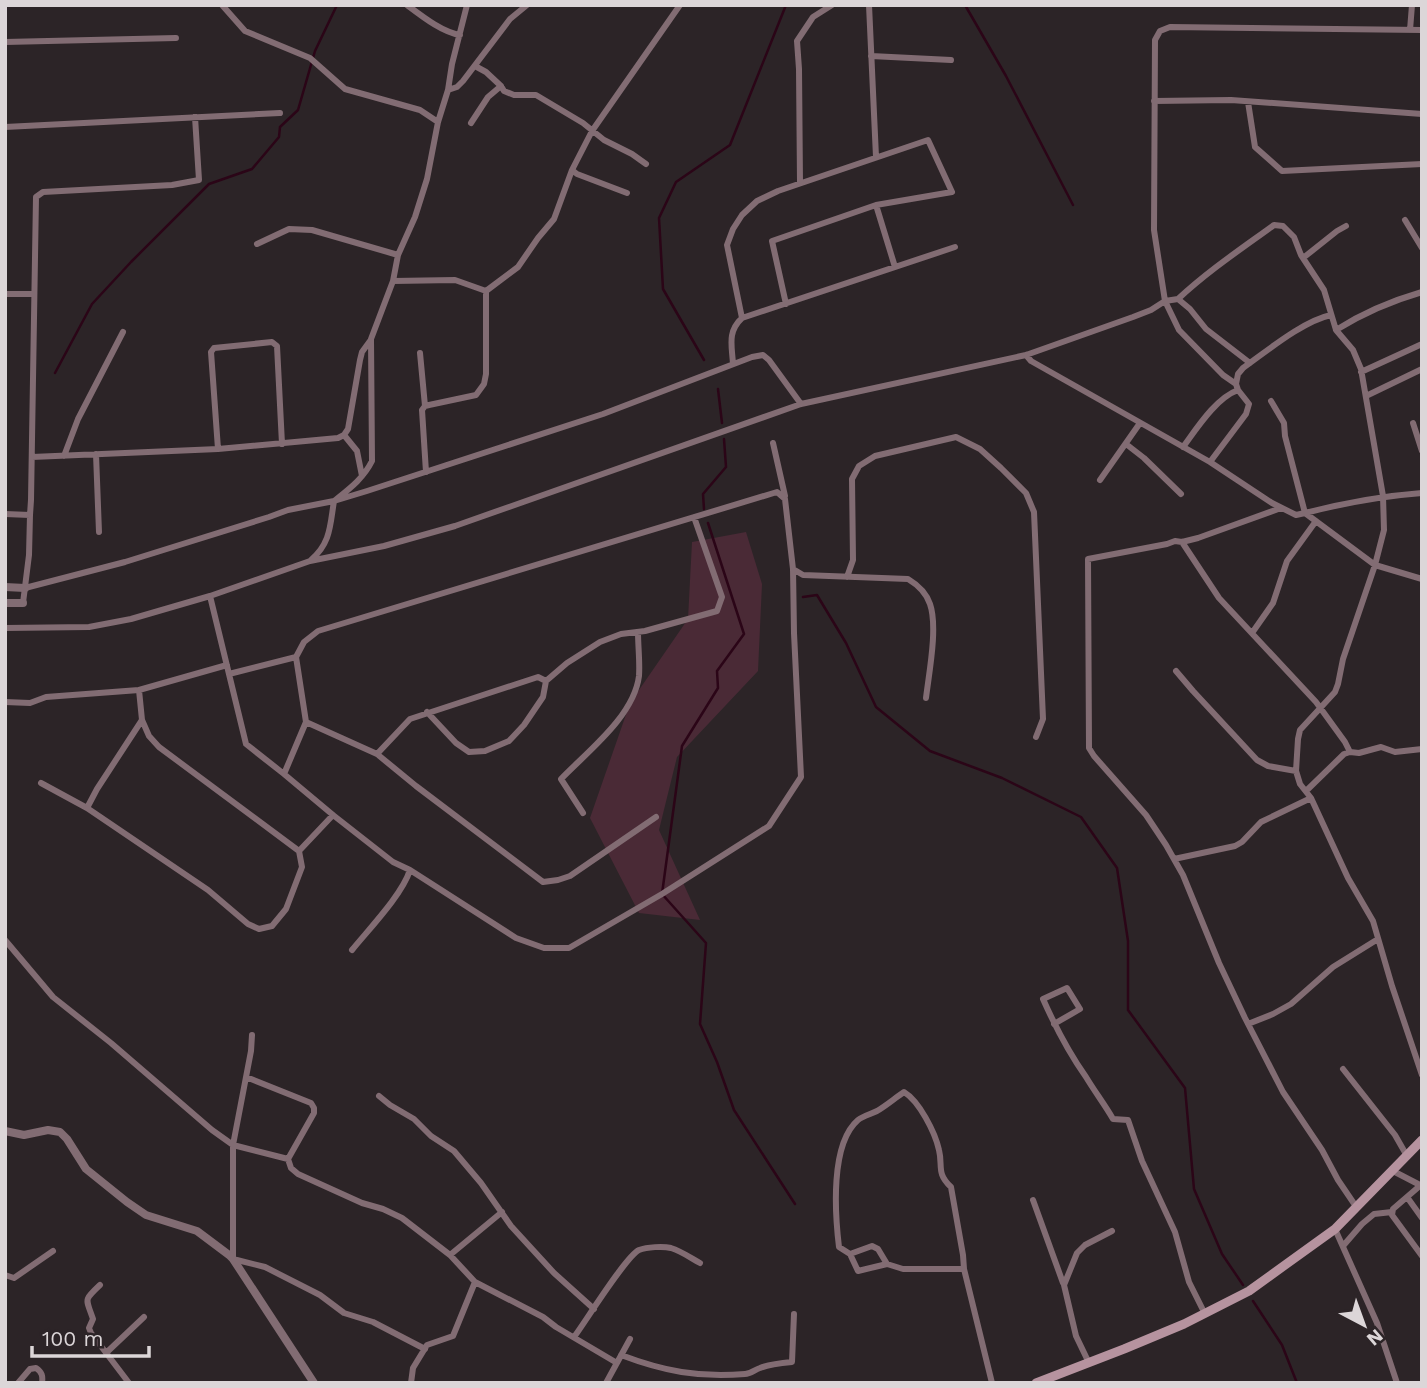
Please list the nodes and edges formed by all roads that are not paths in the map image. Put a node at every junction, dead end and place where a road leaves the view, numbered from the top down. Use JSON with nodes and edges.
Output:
{"nodes":[{"id":1,"x":222,"y":5,"type":"edge"},
{"id":2,"x":408,"y":5,"type":"edge"},
{"id":3,"x":467,"y":5,"type":"edge"},
{"id":4,"x":527,"y":5,"type":"edge"},
{"id":5,"x":680,"y":5,"type":"edge"},
{"id":6,"x":832,"y":5,"type":"edge"},
{"id":7,"x":869,"y":5,"type":"edge"},
{"id":8,"x":1412,"y":5,"type":"edge"},
{"id":9,"x":1410,"y":30,"type":"junction"},
{"id":10,"x":1422,"y":30,"type":"edge"},
{"id":11,"x":460,"y":35,"type":"junction"},
{"id":12,"x":176,"y":38,"type":"dead end"},
{"id":13,"x":5,"y":42,"type":"edge"},
{"id":14,"x":871,"y":56,"type":"junction"},
{"id":15,"x":951,"y":60,"type":"dead end"},
{"id":16,"x":475,"y":66,"type":"junction"},
{"id":17,"x":501,"y":86,"type":"junction"},
{"id":18,"x":448,"y":90,"type":"junction"},
{"id":19,"x":1154,"y":101,"type":"junction"},
{"id":20,"x":1248,"y":102,"type":"junction"},
{"id":21,"x":280,"y":113,"type":"dead end"},
{"id":22,"x":1422,"y":114,"type":"edge"},
{"id":23,"x":195,"y":117,"type":"junction"},
{"id":24,"x":438,"y":122,"type":"junction"},
{"id":25,"x":471,"y":123,"type":"dead end"},
{"id":26,"x":5,"y":127,"type":"edge"},
{"id":27,"x":592,"y":131,"type":"junction"},
{"id":28,"x":876,"y":157,"type":"junction"},
{"id":29,"x":646,"y":164,"type":"dead end"},
{"id":30,"x":1422,"y":164,"type":"edge"},
{"id":31,"x":572,"y":170,"type":"junction"},
{"id":32,"x":800,"y":183,"type":"junction"},
{"id":33,"x":627,"y":193,"type":"dead end"},
{"id":34,"x":876,"y":205,"type":"junction"},
{"id":35,"x":1405,"y":220,"type":"dead end"},
{"id":36,"x":1346,"y":226,"type":"dead end"},
{"id":37,"x":257,"y":244,"type":"dead end"},
{"id":38,"x":955,"y":247,"type":"dead end"},
{"id":39,"x":1422,"y":248,"type":"edge"},
{"id":40,"x":1299,"y":249,"type":"junction"},
{"id":41,"x":1310,"y":253,"type":"junction"},
{"id":42,"x":398,"y":255,"type":"junction"},
{"id":43,"x":1303,"y":258,"type":"junction"},
{"id":44,"x":895,"y":267,"type":"junction"},
{"id":45,"x":393,"y":281,"type":"junction"},
{"id":46,"x":486,"y":291,"type":"junction"},
{"id":47,"x":1422,"y":292,"type":"edge"},
{"id":48,"x":5,"y":294,"type":"edge"},
{"id":49,"x":34,"y":294,"type":"junction"},
{"id":50,"x":1178,"y":299,"type":"junction"},
{"id":51,"x":1165,"y":301,"type":"junction"},
{"id":52,"x":786,"y":304,"type":"junction"},
{"id":53,"x":1331,"y":315,"type":"junction"},
{"id":54,"x":742,"y":318,"type":"junction"},
{"id":55,"x":1336,"y":330,"type":"junction"},
{"id":56,"x":123,"y":331,"type":"dead end"},
{"id":57,"x":371,"y":339,"type":"junction"},
{"id":58,"x":1422,"y":344,"type":"edge"},
{"id":59,"x":420,"y":353,"type":"dead end"},
{"id":60,"x":1026,"y":355,"type":"junction"},
{"id":61,"x":1250,"y":363,"type":"junction"},
{"id":62,"x":733,"y":364,"type":"junction"},
{"id":63,"x":1422,"y":369,"type":"edge"},
{"id":64,"x":1361,"y":372,"type":"junction"},
{"id":65,"x":1237,"y":387,"type":"junction"},
{"id":66,"x":1366,"y":396,"type":"junction"},
{"id":67,"x":1271,"y":401,"type":"dead end"},
{"id":68,"x":801,"y":404,"type":"junction"},
{"id":69,"x":425,"y":406,"type":"junction"},
{"id":70,"x":1140,"y":423,"type":"junction"},
{"id":71,"x":1413,"y":423,"type":"dead end"},
{"id":72,"x":344,"y":435,"type":"junction"},
{"id":73,"x":773,"y":443,"type":"dead end"},
{"id":74,"x":282,"y":444,"type":"junction"},
{"id":75,"x":1126,"y":444,"type":"junction"},
{"id":76,"x":1183,"y":447,"type":"junction"},
{"id":77,"x":218,"y":449,"type":"junction"},
{"id":78,"x":1422,"y":451,"type":"edge"},
{"id":79,"x":96,"y":454,"type":"junction"},
{"id":80,"x":64,"y":456,"type":"junction"},
{"id":81,"x":32,"y":457,"type":"junction"},
{"id":82,"x":1210,"y":462,"type":"junction"},
{"id":83,"x":426,"y":472,"type":"junction"},
{"id":84,"x":362,"y":476,"type":"junction"},
{"id":85,"x":1100,"y":480,"type":"dead end"},
{"id":86,"x":1422,"y":493,"type":"edge"},
{"id":87,"x":1181,"y":494,"type":"dead end"},
{"id":88,"x":1383,"y":496,"type":"junction"},
{"id":89,"x":785,"y":499,"type":"junction"},
{"id":90,"x":334,"y":501,"type":"junction"},
{"id":91,"x":1281,"y":508,"type":"junction"},
{"id":92,"x":1305,"y":513,"type":"junction"},
{"id":93,"x":5,"y":514,"type":"edge"},
{"id":94,"x":30,"y":514,"type":"junction"},
{"id":95,"x":694,"y":517,"type":"junction"},
{"id":96,"x":1316,"y":521,"type":"junction"},
{"id":97,"x":99,"y":532,"type":"dead end"},
{"id":98,"x":1182,"y":542,"type":"junction"},
{"id":99,"x":310,"y":561,"type":"junction"},
{"id":100,"x":1375,"y":565,"type":"junction"},
{"id":101,"x":793,"y":569,"type":"junction"},
{"id":102,"x":847,"y":577,"type":"junction"},
{"id":103,"x":1422,"y":579,"type":"edge"},
{"id":104,"x":5,"y":587,"type":"edge"},
{"id":105,"x":25,"y":588,"type":"junction"},
{"id":106,"x":210,"y":596,"type":"junction"},
{"id":107,"x":5,"y":603,"type":"edge"},
{"id":108,"x":23,"y":603,"type":"joint"},
{"id":109,"x":5,"y":628,"type":"edge"},
{"id":110,"x":638,"y":632,"type":"junction"},
{"id":111,"x":1252,"y":633,"type":"junction"},
{"id":112,"x":296,"y":657,"type":"junction"},
{"id":113,"x":227,"y":665,"type":"junction"},
{"id":114,"x":1177,"y":671,"type":"dead end"},
{"id":115,"x":229,"y":674,"type":"junction"},
{"id":116,"x":546,"y":681,"type":"junction"},
{"id":117,"x":139,"y":690,"type":"junction"},
{"id":118,"x":926,"y":698,"type":"dead end"},
{"id":119,"x":5,"y":702,"type":"edge"},
{"id":120,"x":1320,"y":707,"type":"junction"},
{"id":121,"x":427,"y":712,"type":"junction"},
{"id":122,"x":142,"y":720,"type":"junction"},
{"id":123,"x":306,"y":722,"type":"junction"},
{"id":124,"x":1036,"y":737,"type":"dead end"},
{"id":125,"x":1422,"y":750,"type":"edge"},
{"id":126,"x":1350,"y":752,"type":"junction"},
{"id":127,"x":377,"y":754,"type":"junction"},
{"id":128,"x":1296,"y":771,"type":"junction"},
{"id":129,"x":284,"y":774,"type":"junction"},
{"id":130,"x":41,"y":783,"type":"dead end"},
{"id":131,"x":1306,"y":791,"type":"junction"},
{"id":132,"x":1311,"y":798,"type":"junction"},
{"id":133,"x":87,"y":808,"type":"junction"},
{"id":134,"x":583,"y":813,"type":"dead end"},
{"id":135,"x":332,"y":815,"type":"junction"},
{"id":136,"x":656,"y":817,"type":"dead end"},
{"id":137,"x":299,"y":851,"type":"junction"},
{"id":138,"x":1174,"y":859,"type":"junction"},
{"id":139,"x":410,"y":870,"type":"junction"},
{"id":140,"x":1378,"y":939,"type":"junction"},
{"id":141,"x":5,"y":940,"type":"edge"},
{"id":142,"x":352,"y":950,"type":"dead end"},
{"id":143,"x":1054,"y":1024,"type":"junction"},
{"id":144,"x":1248,"y":1024,"type":"junction"},
{"id":145,"x":252,"y":1035,"type":"dead end"},
{"id":146,"x":1343,"y":1069,"type":"dead end"},
{"id":147,"x":1422,"y":1075,"type":"edge"},
{"id":148,"x":246,"y":1077,"type":"junction"},
{"id":149,"x":379,"y":1096,"type":"dead end"},
{"id":150,"x":5,"y":1130,"type":"edge"},
{"id":151,"x":1422,"y":1140,"type":"edge"},
{"id":152,"x":233,"y":1145,"type":"junction"},
{"id":153,"x":1407,"y":1156,"type":"junction"},
{"id":154,"x":288,"y":1159,"type":"junction"},
{"id":155,"x":1393,"y":1171,"type":"junction"},
{"id":156,"x":1421,"y":1184,"type":"edge"},
{"id":157,"x":1407,"y":1197,"type":"junction"},
{"id":158,"x":1033,"y":1200,"type":"dead end"},
{"id":159,"x":1357,"y":1208,"type":"junction"},
{"id":160,"x":502,"y":1212,"type":"junction"},
{"id":161,"x":1392,"y":1212,"type":"junction"},
{"id":162,"x":1422,"y":1218,"type":"edge"},
{"id":163,"x":1335,"y":1228,"type":"junction"},
{"id":164,"x":1112,"y":1231,"type":"dead end"},
{"id":165,"x":1343,"y":1246,"type":"junction"},
{"id":166,"x":52,"y":1251,"type":"dead end"},
{"id":167,"x":850,"y":1254,"type":"junction"},
{"id":168,"x":450,"y":1255,"type":"junction"},
{"id":169,"x":1422,"y":1255,"type":"edge"},
{"id":170,"x":233,"y":1259,"type":"junction"},
{"id":171,"x":700,"y":1263,"type":"dead end"},
{"id":172,"x":887,"y":1264,"type":"junction"},
{"id":173,"x":964,"y":1269,"type":"junction"},
{"id":174,"x":5,"y":1275,"type":"edge"},
{"id":175,"x":475,"y":1282,"type":"junction"},
{"id":176,"x":100,"y":1285,"type":"dead end"},
{"id":177,"x":1064,"y":1285,"type":"junction"},
{"id":178,"x":594,"y":1309,"type":"junction"},
{"id":179,"x":794,"y":1314,"type":"dead end"},
{"id":180,"x":1205,"y":1314,"type":"junction"},
{"id":181,"x":144,"y":1317,"type":"dead end"},
{"id":182,"x":574,"y":1337,"type":"junction"},
{"id":183,"x":630,"y":1339,"type":"dead end"},
{"id":184,"x":425,"y":1349,"type":"junction"},
{"id":185,"x":106,"y":1353,"type":"junction"},
{"id":186,"x":621,"y":1355,"type":"junction"},
{"id":187,"x":617,"y":1363,"type":"junction"},
{"id":188,"x":1088,"y":1363,"type":"junction"},
{"id":189,"x":18,"y":1383,"type":"edge"},
{"id":190,"x":42,"y":1383,"type":"edge"},
{"id":191,"x":129,"y":1383,"type":"edge"},
{"id":192,"x":314,"y":1383,"type":"edge"},
{"id":193,"x":411,"y":1383,"type":"edge"},
{"id":194,"x":606,"y":1383,"type":"edge"},
{"id":195,"x":992,"y":1383,"type":"edge"},
{"id":196,"x":1036,"y":1383,"type":"edge"},
{"id":197,"x":1397,"y":1383,"type":"edge"}],
"edges":[{"from":1,"to":24,"type":"street"},
{"from":2,"to":11,"type":"street"},
{"from":3,"to":11,"type":"street"},
{"from":4,"to":16,"type":"street"},
{"from":5,"to":27,"type":"street"},
{"from":6,"to":32,"type":"street"},
{"from":7,"to":14,"type":"street"},
{"from":8,"to":9,"type":"street"},
{"from":9,"to":10,"type":"street"},
{"from":9,"to":19,"type":"street"},
{"from":11,"to":18,"type":"street"},
{"from":12,"to":13,"type":"street"},
{"from":14,"to":15,"type":"street"},
{"from":14,"to":28,"type":"street"},
{"from":16,"to":17,"type":"street"},
{"from":16,"to":18,"type":"street"},
{"from":17,"to":25,"type":"street"},
{"from":17,"to":27,"type":"street"},
{"from":18,"to":24,"type":"street"},
{"from":19,"to":20,"type":"street"},
{"from":19,"to":51,"type":"street"},
{"from":20,"to":22,"type":"street"},
{"from":20,"to":30,"type":"street"},
{"from":21,"to":23,"type":"street"},
{"from":23,"to":26,"type":"street"},
{"from":23,"to":49,"type":"street"},
{"from":24,"to":42,"type":"street"},
{"from":27,"to":29,"type":"street"},
{"from":27,"to":31,"type":"street"},
{"from":28,"to":32,"type":"street"},
{"from":28,"to":34,"type":"street"},
{"from":31,"to":33,"type":"street"},
{"from":31,"to":46,"type":"street"},
{"from":32,"to":54,"type":"street"},
{"from":34,"to":44,"type":"street"},
{"from":34,"to":52,"type":"street"},
{"from":35,"to":39,"type":"street"},
{"from":36,"to":41,"type":"street"},
{"from":37,"to":42,"type":"street"},
{"from":38,"to":44,"type":"street"},
{"from":40,"to":41,"type":"street"},
{"from":40,"to":43,"type":"street"},
{"from":40,"to":50,"type":"street"},
{"from":41,"to":43,"type":"street"},
{"from":42,"to":45,"type":"street"},
{"from":43,"to":53,"type":"street"},
{"from":44,"to":52,"type":"street"},
{"from":45,"to":46,"type":"street"},
{"from":45,"to":57,"type":"street"},
{"from":46,"to":69,"type":"street"},
{"from":47,"to":55,"type":"street"},
{"from":48,"to":49,"type":"street"},
{"from":49,"to":81,"type":"street"},
{"from":50,"to":51,"type":"street"},
{"from":50,"to":61,"type":"street"},
{"from":51,"to":60,"type":"street"},
{"from":51,"to":65,"type":"street"},
{"from":52,"to":54,"type":"street"},
{"from":53,"to":55,"type":"street"},
{"from":53,"to":61,"type":"street"},
{"from":54,"to":62,"type":"street"},
{"from":55,"to":64,"type":"street"},
{"from":56,"to":80,"type":"street"},
{"from":57,"to":72,"type":"street"},
{"from":57,"to":84,"type":"street"},
{"from":58,"to":64,"type":"street"},
{"from":59,"to":69,"type":"street"},
{"from":60,"to":68,"type":"street"},
{"from":60,"to":70,"type":"street"},
{"from":61,"to":65,"type":"street"},
{"from":62,"to":68,"type":"street"},
{"from":62,"to":83,"type":"street"},
{"from":63,"to":66,"type":"street"},
{"from":64,"to":66,"type":"street"},
{"from":65,"to":76,"type":"street"},
{"from":65,"to":82,"type":"street"},
{"from":66,"to":88,"type":"street"},
{"from":67,"to":92,"type":"street"},
{"from":68,"to":99,"type":"street"},
{"from":69,"to":83,"type":"street"},
{"from":70,"to":75,"type":"street"},
{"from":70,"to":76,"type":"street"},
{"from":71,"to":78,"type":"street"},
{"from":72,"to":74,"type":"street"},
{"from":72,"to":84,"type":"street"},
{"from":73,"to":89,"type":"street"},
{"from":74,"to":77,"type":"street"},
{"from":74,"to":77,"type":"street"},
{"from":75,"to":85,"type":"street"},
{"from":75,"to":87,"type":"street"},
{"from":76,"to":82,"type":"street"},
{"from":77,"to":79,"type":"street"},
{"from":79,"to":80,"type":"street"},
{"from":79,"to":97,"type":"street"},
{"from":80,"to":81,"type":"street"},
{"from":81,"to":94,"type":"street"},
{"from":82,"to":91,"type":"street"},
{"from":83,"to":90,"type":"street"},
{"from":84,"to":90,"type":"street"},
{"from":86,"to":88,"type":"street"},
{"from":88,"to":92,"type":"street"},
{"from":88,"to":100,"type":"street"},
{"from":89,"to":95,"type":"street"},
{"from":89,"to":101,"type":"street"},
{"from":90,"to":99,"type":"street"},
{"from":90,"to":105,"type":"street"},
{"from":91,"to":92,"type":"street"},
{"from":91,"to":98,"type":"street"},
{"from":92,"to":96,"type":"street"},
{"from":93,"to":94,"type":"street"},
{"from":94,"to":105,"type":"street"},
{"from":95,"to":110,"type":"street"},
{"from":95,"to":112,"type":"street"},
{"from":96,"to":100,"type":"street"},
{"from":96,"to":111,"type":"street"},
{"from":98,"to":111,"type":"street"},
{"from":98,"to":138,"type":"street"},
{"from":99,"to":106,"type":"street"},
{"from":100,"to":103,"type":"street"},
{"from":100,"to":120,"type":"street"},
{"from":101,"to":102,"type":"street"},
{"from":101,"to":139,"type":"street"},
{"from":102,"to":118,"type":"street"},
{"from":102,"to":124,"type":"street"},
{"from":104,"to":105,"type":"street"},
{"from":105,"to":108,"type":"street"},
{"from":106,"to":109,"type":"street"},
{"from":106,"to":113,"type":"street"},
{"from":107,"to":108,"type":"street"},
{"from":110,"to":116,"type":"street"},
{"from":110,"to":134,"type":"street"},
{"from":111,"to":120,"type":"street"},
{"from":112,"to":115,"type":"street"},
{"from":112,"to":123,"type":"street"},
{"from":113,"to":115,"type":"street"},
{"from":113,"to":117,"type":"street"},
{"from":114,"to":128,"type":"street"},
{"from":115,"to":129,"type":"street"},
{"from":116,"to":121,"type":"street"},
{"from":116,"to":121,"type":"street"},
{"from":117,"to":119,"type":"street"},
{"from":117,"to":122,"type":"street"},
{"from":120,"to":126,"type":"street"},
{"from":120,"to":128,"type":"street"},
{"from":121,"to":127,"type":"street"},
{"from":122,"to":133,"type":"street"},
{"from":122,"to":137,"type":"street"},
{"from":123,"to":127,"type":"street"},
{"from":123,"to":129,"type":"street"},
{"from":125,"to":126,"type":"street"},
{"from":126,"to":131,"type":"street"},
{"from":127,"to":136,"type":"street"},
{"from":128,"to":131,"type":"street"},
{"from":129,"to":135,"type":"street"},
{"from":130,"to":133,"type":"street"},
{"from":131,"to":132,"type":"street"},
{"from":132,"to":138,"type":"street"},
{"from":132,"to":140,"type":"street"},
{"from":133,"to":137,"type":"street"},
{"from":135,"to":137,"type":"street"},
{"from":135,"to":139,"type":"street"},
{"from":138,"to":144,"type":"street"},
{"from":139,"to":142,"type":"street"},
{"from":140,"to":144,"type":"street"},
{"from":140,"to":147,"type":"street"},
{"from":141,"to":152,"type":"street"},
{"from":143,"to":143,"type":"street"},
{"from":143,"to":180,"type":"street"},
{"from":144,"to":159,"type":"street"},
{"from":145,"to":148,"type":"street"},
{"from":146,"to":153,"type":"street"},
{"from":148,"to":152,"type":"street"},
{"from":148,"to":154,"type":"street"},
{"from":149,"to":160,"type":"street"},
{"from":150,"to":170,"type":"street"},
{"from":151,"to":153,"type":"main road"},
{"from":152,"to":154,"type":"street"},
{"from":152,"to":170,"type":"street"},
{"from":153,"to":155,"type":"main road"},
{"from":154,"to":168,"type":"street"},
{"from":155,"to":156,"type":"street"},
{"from":155,"to":159,"type":"main road"},
{"from":156,"to":157,"type":"street"},
{"from":157,"to":161,"type":"street"},
{"from":157,"to":162,"type":"street"},
{"from":158,"to":177,"type":"street"},
{"from":159,"to":163,"type":"main road"},
{"from":160,"to":168,"type":"street"},
{"from":160,"to":178,"type":"street"},
{"from":161,"to":165,"type":"street"},
{"from":161,"to":169,"type":"street"},
{"from":163,"to":165,"type":"street"},
{"from":163,"to":180,"type":"main road"},
{"from":164,"to":177,"type":"street"},
{"from":165,"to":197,"type":"street"},
{"from":166,"to":174,"type":"street"},
{"from":167,"to":172,"type":"street"},
{"from":167,"to":172,"type":"street"},
{"from":167,"to":173,"type":"street"},
{"from":168,"to":175,"type":"street"},
{"from":170,"to":184,"type":"street"},
{"from":170,"to":192,"type":"street"},
{"from":171,"to":178,"type":"street"},
{"from":172,"to":173,"type":"street"},
{"from":173,"to":195,"type":"street"},
{"from":175,"to":182,"type":"street"},
{"from":175,"to":184,"type":"street"},
{"from":176,"to":185,"type":"street"},
{"from":177,"to":188,"type":"street"},
{"from":178,"to":182,"type":"street"},
{"from":179,"to":186,"type":"street"},
{"from":180,"to":188,"type":"main road"},
{"from":181,"to":185,"type":"street"},
{"from":182,"to":187,"type":"street"},
{"from":183,"to":186,"type":"street"},
{"from":184,"to":193,"type":"street"},
{"from":185,"to":191,"type":"street"},
{"from":186,"to":187,"type":"street"},
{"from":187,"to":194,"type":"street"},
{"from":188,"to":196,"type":"main road"},
{"from":189,"to":190,"type":"street"}]}
